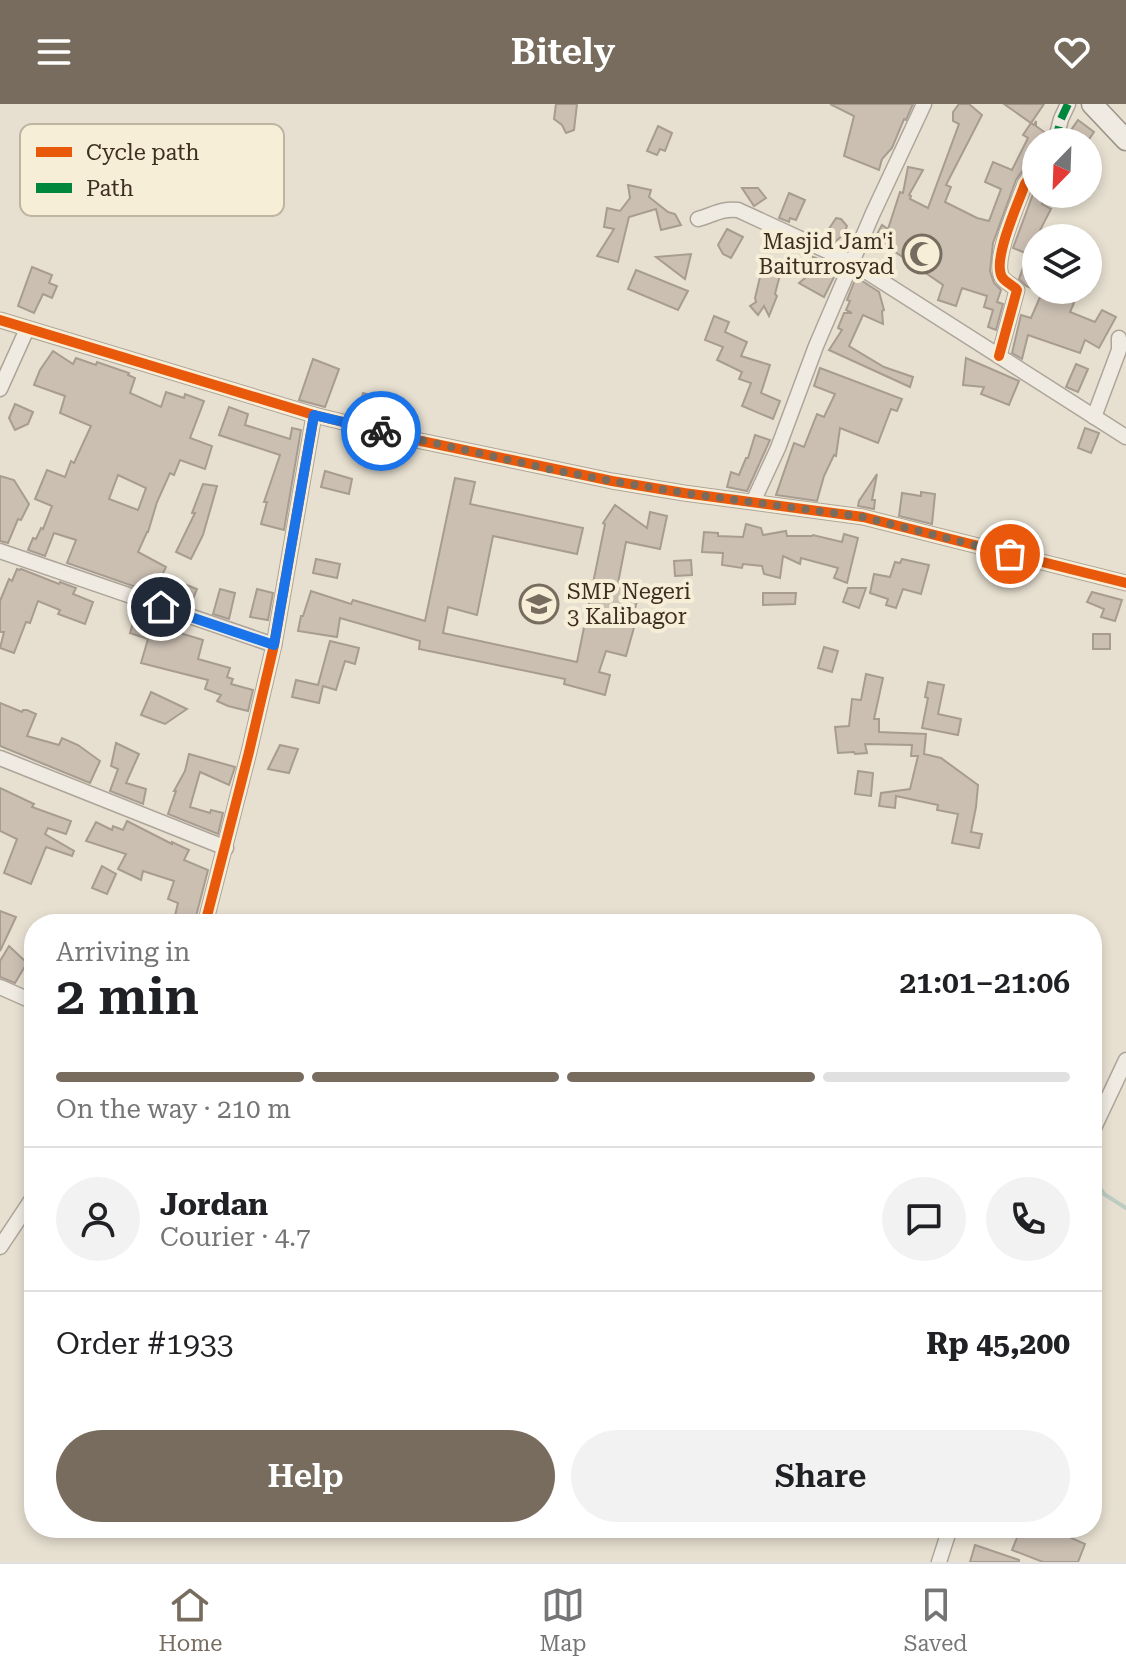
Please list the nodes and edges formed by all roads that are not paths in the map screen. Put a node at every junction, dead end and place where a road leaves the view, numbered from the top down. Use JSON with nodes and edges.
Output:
{"nodes":[{"id":1,"x":924,"y":104,"type":"edge"},
{"id":2,"x":1068,"y":104,"type":"edge"},
{"id":3,"x":1092,"y":104,"type":"edge"},
{"id":4,"x":1059,"y":128,"type":"edge"},
{"id":5,"x":1126,"y":140,"type":"edge"},
{"id":6,"x":1022,"y":192,"type":"edge"},
{"id":7,"x":698,"y":219,"type":"dead end"},
{"id":8,"x":853,"y":263,"type":"junction"},
{"id":9,"x":0,"y":320,"type":"edge"},
{"id":10,"x":27,"y":329,"type":"junction"},
{"id":11,"x":1119,"y":338,"type":"dead end"},
{"id":12,"x":999,"y":356,"type":"junction"},
{"id":13,"x":0,"y":389,"type":"edge"},
{"id":14,"x":314,"y":415,"type":"junction"},
{"id":15,"x":1094,"y":417,"type":"junction"},
{"id":16,"x":1126,"y":437,"type":"edge"},
{"id":17,"x":753,"y":502,"type":"junction"},
{"id":18,"x":0,"y":551,"type":"edge"},
{"id":19,"x":1126,"y":583,"type":"edge"},
{"id":20,"x":274,"y":645,"type":"junction"},
{"id":21,"x":0,"y":758,"type":"edge"},
{"id":22,"x":226,"y":848,"type":"junction"},
{"id":23,"x":208,"y":914,"type":"edge"},
{"id":24,"x":0,"y":987,"type":"edge"},
{"id":25,"x":24,"y":998,"type":"edge"},
{"id":26,"x":1126,"y":1060,"type":"edge"},
{"id":27,"x":1102,"y":1111,"type":"edge"},
{"id":28,"x":24,"y":1211,"type":"edge"},
{"id":29,"x":0,"y":1247,"type":"edge"},
{"id":30,"x":947,"y":1538,"type":"edge"},
{"id":31,"x":939,"y":1562,"type":"edge"}],
"edges":[{"from":1,"to":8,"type":"street"},
{"from":2,"to":4,"type":"street"},
{"from":3,"to":5,"type":"main road"},
{"from":6,"to":12,"type":"street"},
{"from":7,"to":8,"type":"street"},
{"from":8,"to":12,"type":"street"},
{"from":8,"to":17,"type":"street"},
{"from":9,"to":10,"type":"street"},
{"from":10,"to":13,"type":"street"},
{"from":10,"to":14,"type":"street"},
{"from":11,"to":15,"type":"street"},
{"from":12,"to":15,"type":"street"},
{"from":14,"to":17,"type":"street"},
{"from":14,"to":20,"type":"street"},
{"from":15,"to":16,"type":"street"},
{"from":17,"to":19,"type":"street"},
{"from":18,"to":20,"type":"street"},
{"from":20,"to":22,"type":"street"},
{"from":21,"to":22,"type":"street"},
{"from":22,"to":23,"type":"street"},
{"from":24,"to":25,"type":"street"},
{"from":26,"to":27,"type":"street"},
{"from":28,"to":29,"type":"street"},
{"from":30,"to":31,"type":"street"}]}
